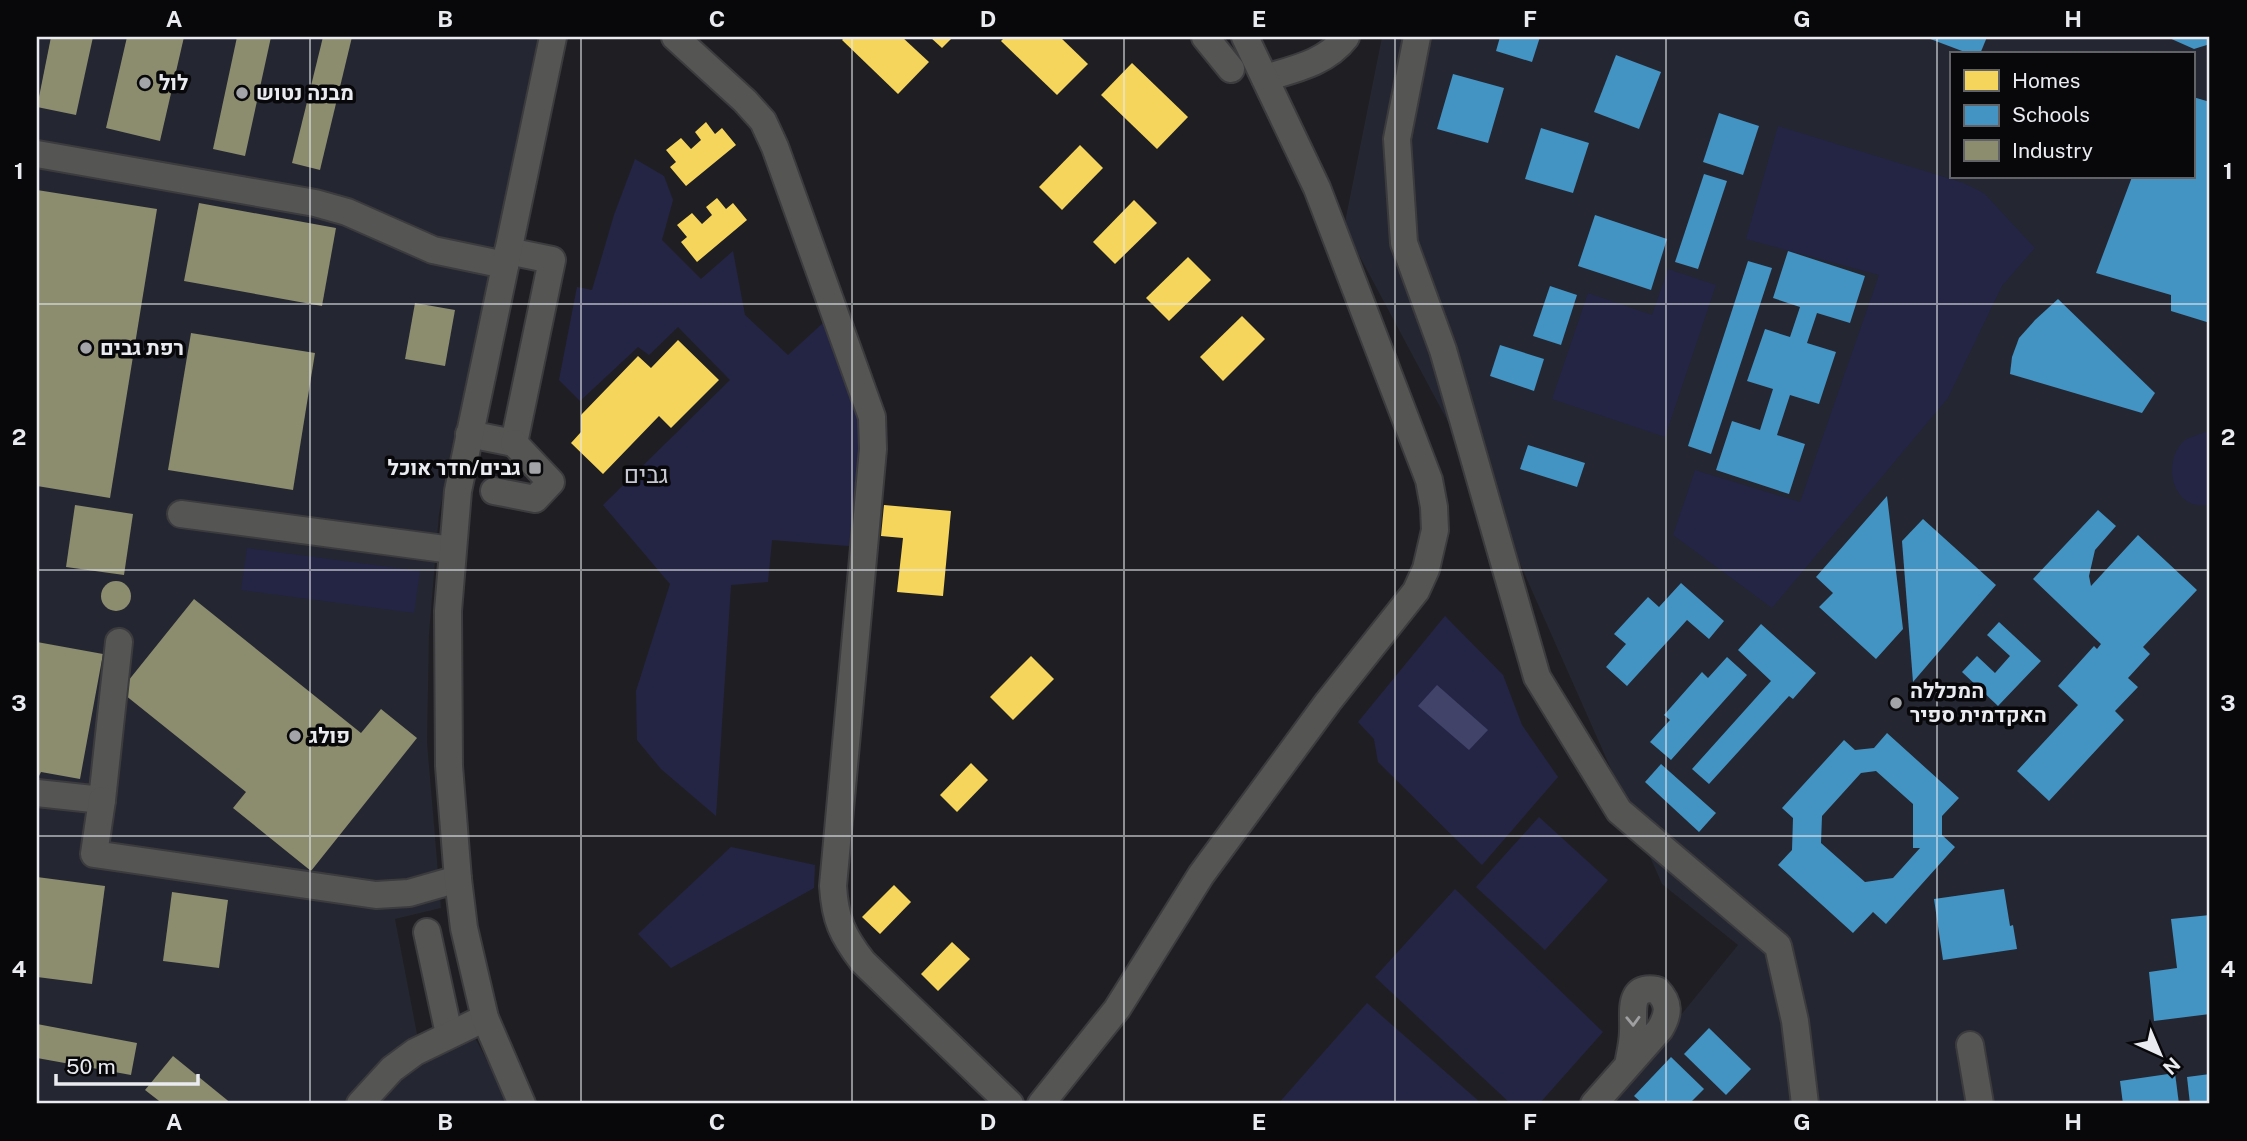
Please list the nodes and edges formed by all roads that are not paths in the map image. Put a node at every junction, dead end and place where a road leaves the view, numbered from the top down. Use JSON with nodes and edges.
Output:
{"nodes":[{"id":1,"x":553,"y":37,"type":"edge"},
{"id":2,"x":675,"y":37,"type":"edge"},
{"id":3,"x":1206,"y":37,"type":"edge"},
{"id":4,"x":1245,"y":37,"type":"edge"},
{"id":5,"x":1346,"y":37,"type":"edge"},
{"id":6,"x":1417,"y":37,"type":"edge"},
{"id":7,"x":1231,"y":69,"type":"dead end"},
{"id":8,"x":1265,"y":78,"type":"junction"},
{"id":9,"x":37,"y":154,"type":"edge"},
{"id":10,"x":506,"y":258,"type":"junction"},
{"id":11,"x":469,"y":434,"type":"junction"},
{"id":12,"x":514,"y":443,"type":"junction"},
{"id":13,"x":494,"y":491,"type":"dead end"},
{"id":14,"x":181,"y":514,"type":"dead end"},
{"id":15,"x":452,"y":550,"type":"junction"},
{"id":16,"x":119,"y":642,"type":"dead end"},
{"id":17,"x":37,"y":793,"type":"edge"},
{"id":18,"x":102,"y":800,"type":"junction"},
{"id":19,"x":458,"y":879,"type":"junction"},
{"id":20,"x":427,"y":932,"type":"dead end"},
{"id":21,"x":485,"y":1018,"type":"junction"},
{"id":22,"x":449,"y":1034,"type":"junction"},
{"id":23,"x":1970,"y":1045,"type":"dead end"},
{"id":24,"x":1628,"y":1065,"type":"dead end"},
{"id":25,"x":360,"y":1104,"type":"edge"},
{"id":26,"x":522,"y":1104,"type":"edge"},
{"id":27,"x":1010,"y":1104,"type":"edge"},
{"id":28,"x":1041,"y":1104,"type":"edge"},
{"id":29,"x":1594,"y":1104,"type":"edge"},
{"id":30,"x":1805,"y":1104,"type":"edge"},
{"id":31,"x":1980,"y":1104,"type":"edge"}],
"edges":[{"from":1,"to":10,"type":"street"},
{"from":2,"to":27,"type":"street"},
{"from":3,"to":7,"type":"street"},
{"from":4,"to":8,"type":"street"},
{"from":5,"to":8,"type":"street"},
{"from":6,"to":30,"type":"street"},
{"from":8,"to":28,"type":"street"},
{"from":9,"to":10,"type":"street"},
{"from":10,"to":11,"type":"street"},
{"from":10,"to":12,"type":"street"},
{"from":11,"to":12,"type":"street"},
{"from":11,"to":15,"type":"street"},
{"from":12,"to":13,"type":"street"},
{"from":14,"to":15,"type":"street"},
{"from":15,"to":19,"type":"street"},
{"from":16,"to":18,"type":"street"},
{"from":17,"to":18,"type":"street"},
{"from":18,"to":19,"type":"street"},
{"from":19,"to":21,"type":"street"},
{"from":20,"to":22,"type":"street"},
{"from":21,"to":22,"type":"street"},
{"from":21,"to":26,"type":"street"},
{"from":22,"to":25,"type":"street"},
{"from":23,"to":31,"type":"street"},
{"from":24,"to":29,"type":"street"}]}
